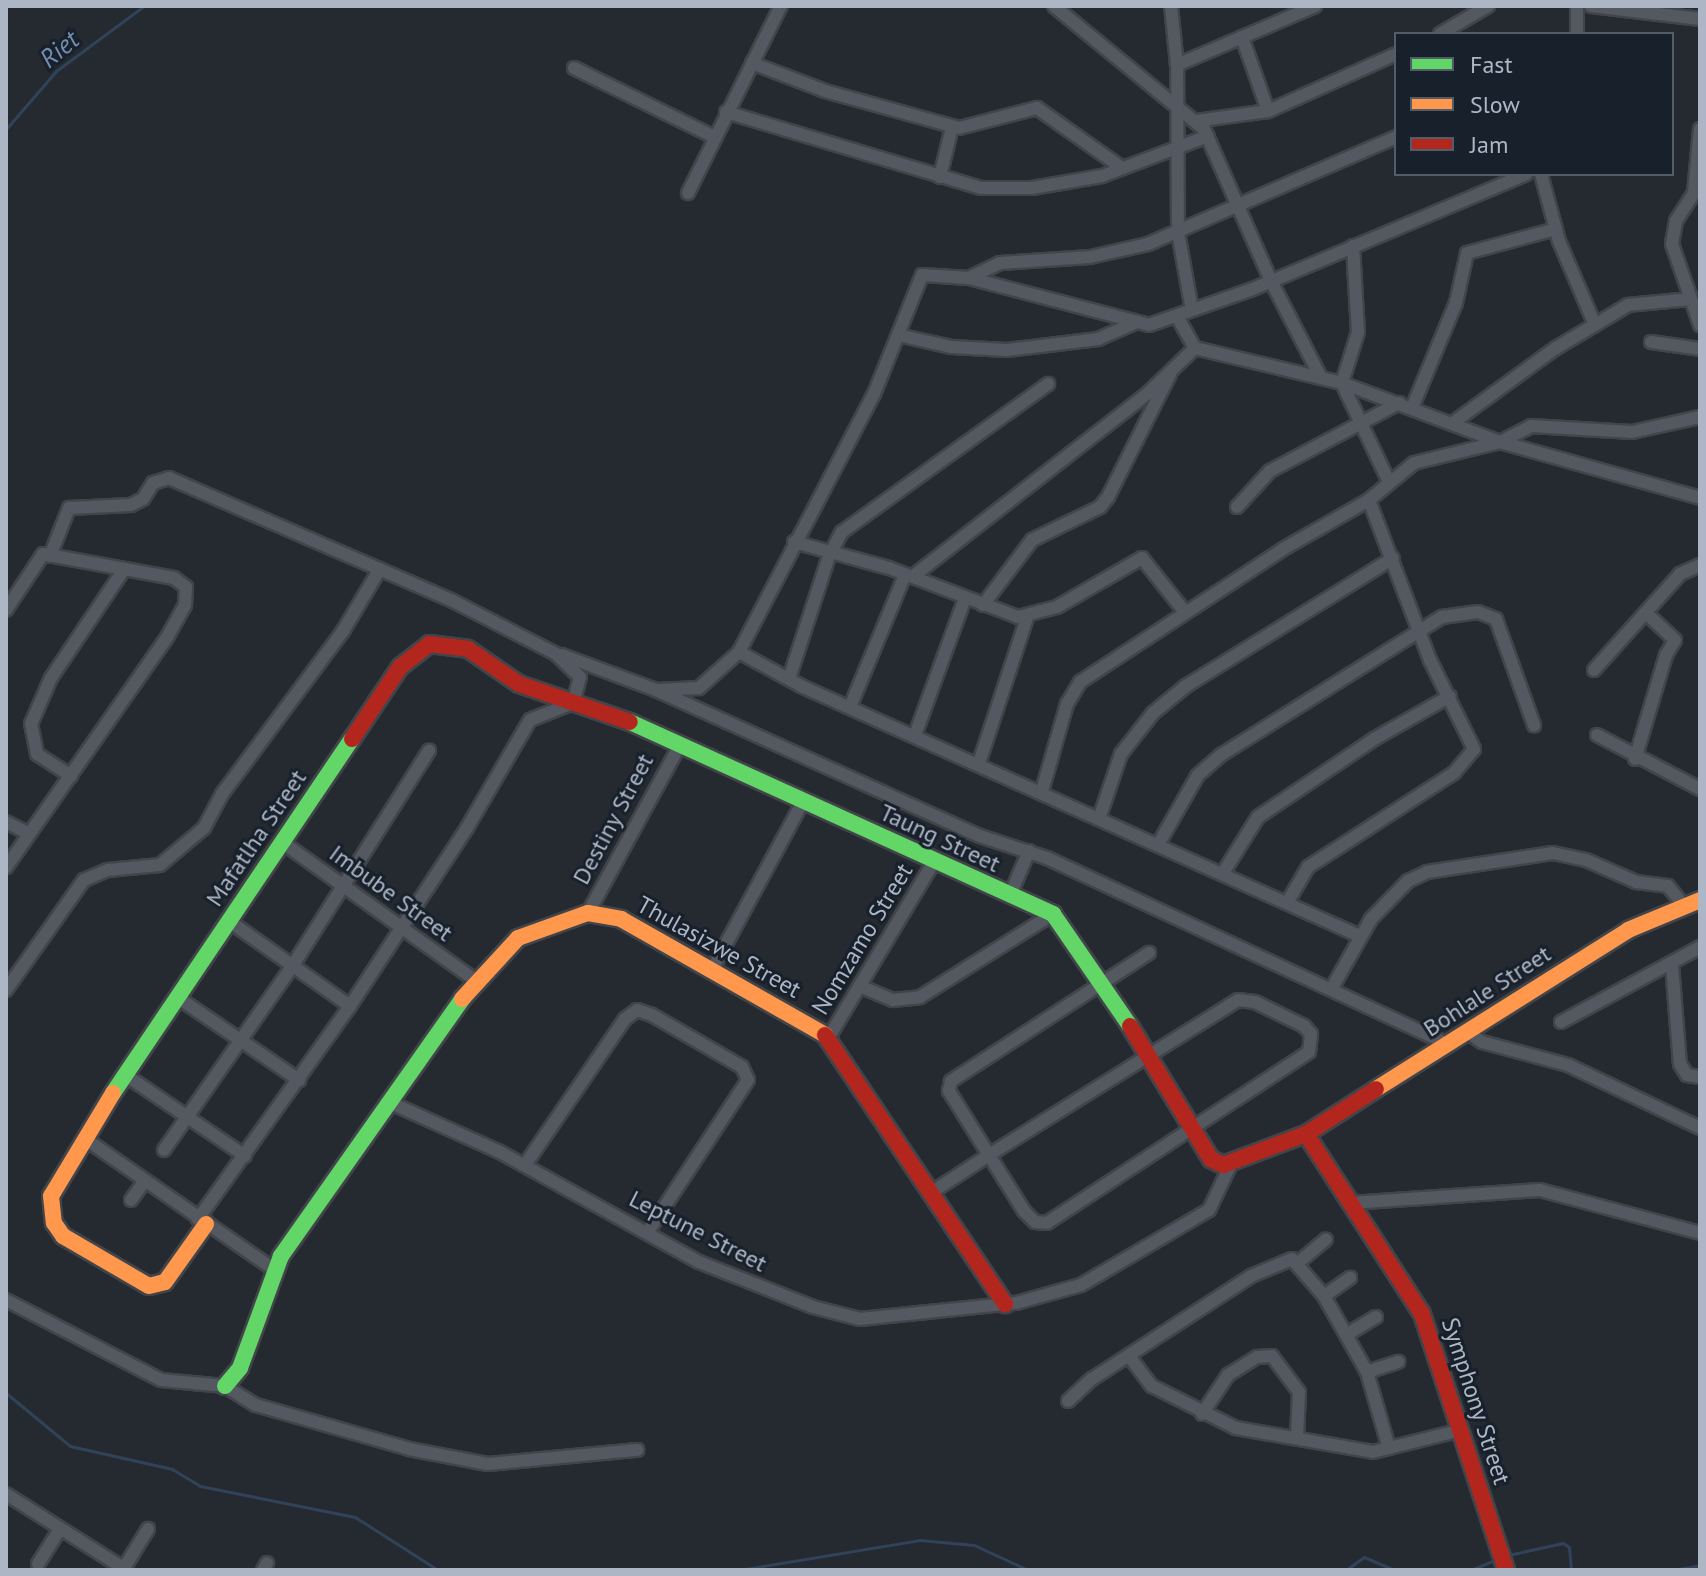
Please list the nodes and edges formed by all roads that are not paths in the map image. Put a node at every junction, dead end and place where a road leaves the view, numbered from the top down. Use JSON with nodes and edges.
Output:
{"nodes":[{"id":1,"x":781,"y":6,"type":"edge"},
{"id":2,"x":1054,"y":6,"type":"edge"},
{"id":3,"x":1171,"y":6,"type":"edge"},
{"id":4,"x":1315,"y":6,"type":"edge"},
{"id":5,"x":1488,"y":6,"type":"edge"},
{"id":6,"x":1577,"y":6,"type":"edge"},
{"id":7,"x":1591,"y":6,"type":"edge"},
{"id":8,"x":1700,"y":19,"type":"edge"},
{"id":9,"x":1443,"y":32,"type":"edge"},
{"id":10,"x":1577,"y":32,"type":"edge"},
{"id":11,"x":1242,"y":37,"type":"junction"},
{"id":12,"x":1394,"y":55,"type":"edge"},
{"id":13,"x":752,"y":63,"type":"junction"},
{"id":14,"x":1177,"y":65,"type":"junction"},
{"id":15,"x":574,"y":68,"type":"dead end"},
{"id":16,"x":1177,"y":104,"type":"junction"},
{"id":17,"x":1268,"y":111,"type":"junction"},
{"id":18,"x":726,"y":112,"type":"junction"},
{"id":19,"x":1196,"y":121,"type":"junction"},
{"id":20,"x":952,"y":127,"type":"junction"},
{"id":21,"x":1700,"y":129,"type":"edge"},
{"id":22,"x":1208,"y":136,"type":"junction"},
{"id":23,"x":714,"y":137,"type":"junction"},
{"id":24,"x":1394,"y":138,"type":"edge"},
{"id":25,"x":1180,"y":147,"type":"junction"},
{"id":26,"x":1122,"y":168,"type":"junction"},
{"id":27,"x":1521,"y":176,"type":"edge"},
{"id":28,"x":1542,"y":176,"type":"edge"},
{"id":29,"x":940,"y":177,"type":"junction"},
{"id":30,"x":688,"y":193,"type":"dead end"},
{"id":31,"x":1240,"y":206,"type":"junction"},
{"id":32,"x":1556,"y":229,"type":"junction"},
{"id":33,"x":1178,"y":232,"type":"junction"},
{"id":34,"x":1353,"y":246,"type":"junction"},
{"id":35,"x":969,"y":278,"type":"junction"},
{"id":36,"x":1271,"y":281,"type":"junction"},
{"id":37,"x":1690,"y":299,"type":"junction"},
{"id":38,"x":1192,"y":310,"type":"junction"},
{"id":39,"x":1177,"y":316,"type":"junction"},
{"id":40,"x":1135,"y":323,"type":"junction"},
{"id":41,"x":1595,"y":325,"type":"junction"},
{"id":42,"x":1700,"y":325,"type":"edge"},
{"id":43,"x":898,"y":335,"type":"junction"},
{"id":44,"x":1651,"y":342,"type":"dead end"},
{"id":45,"x":1195,"y":348,"type":"junction"},
{"id":46,"x":1700,"y":349,"type":"edge"},
{"id":47,"x":1171,"y":371,"type":"junction"},
{"id":48,"x":1321,"y":378,"type":"junction"},
{"id":49,"x":1342,"y":383,"type":"junction"},
{"id":50,"x":1048,"y":384,"type":"dead end"},
{"id":51,"x":1406,"y":405,"type":"junction"},
{"id":52,"x":1700,"y":417,"type":"edge"},
{"id":53,"x":1454,"y":422,"type":"junction"},
{"id":54,"x":1360,"y":426,"type":"junction"},
{"id":55,"x":1500,"y":442,"type":"junction"},
{"id":56,"x":1389,"y":482,"type":"junction"},
{"id":57,"x":1700,"y":498,"type":"edge"},
{"id":58,"x":1369,"y":500,"type":"junction"},
{"id":59,"x":1237,"y":507,"type":"dead end"},
{"id":60,"x":794,"y":542,"type":"junction"},
{"id":61,"x":50,"y":556,"type":"junction"},
{"id":62,"x":829,"y":556,"type":"junction"},
{"id":63,"x":1393,"y":558,"type":"junction"},
{"id":64,"x":1700,"y":565,"type":"edge"},
{"id":65,"x":380,"y":569,"type":"junction"},
{"id":66,"x":123,"y":571,"type":"junction"},
{"id":67,"x":909,"y":576,"type":"junction"},
{"id":68,"x":965,"y":598,"type":"junction"},
{"id":69,"x":983,"y":605,"type":"junction"},
{"id":70,"x":6,"y":610,"type":"edge"},
{"id":71,"x":1185,"y":612,"type":"junction"},
{"id":72,"x":1647,"y":614,"type":"junction"},
{"id":73,"x":1027,"y":618,"type":"junction"},
{"id":74,"x":1419,"y":631,"type":"junction"},
{"id":75,"x":739,"y":652,"type":"junction"},
{"id":76,"x":556,"y":654,"type":"junction"},
{"id":77,"x":1594,"y":670,"type":"dead end"},
{"id":78,"x":789,"y":679,"type":"junction"},
{"id":79,"x":656,"y":690,"type":"junction"},
{"id":80,"x":1450,"y":696,"type":"junction"},
{"id":81,"x":573,"y":703,"type":"junction"},
{"id":82,"x":850,"y":707,"type":"junction"},
{"id":83,"x":1534,"y":725,"type":"dead end"},
{"id":84,"x":915,"y":735,"type":"junction"},
{"id":85,"x":1597,"y":735,"type":"dead end"},
{"id":86,"x":679,"y":747,"type":"junction"},
{"id":87,"x":429,"y":751,"type":"dead end"},
{"id":88,"x":1635,"y":759,"type":"junction"},
{"id":89,"x":979,"y":763,"type":"junction"},
{"id":90,"x":71,"y":776,"type":"junction"},
{"id":91,"x":1700,"y":789,"type":"edge"},
{"id":92,"x":1042,"y":791,"type":"junction"},
{"id":93,"x":804,"y":800,"type":"junction"},
{"id":94,"x":1100,"y":816,"type":"junction"},
{"id":95,"x":6,"y":822,"type":"edge"},
{"id":96,"x":28,"y":833,"type":"junction"},
{"id":97,"x":282,"y":842,"type":"junction"},
{"id":98,"x":1159,"y":843,"type":"junction"},
{"id":99,"x":1029,"y":851,"type":"junction"},
{"id":100,"x":933,"y":863,"type":"junction"},
{"id":101,"x":6,"y":867,"type":"edge"},
{"id":102,"x":1223,"y":873,"type":"junction"},
{"id":103,"x":343,"y":886,"type":"junction"},
{"id":104,"x":1010,"y":895,"type":"junction"},
{"id":105,"x":1287,"y":903,"type":"junction"},
{"id":106,"x":1692,"y":903,"type":"edge"},
{"id":107,"x":588,"y":913,"type":"junction"},
{"id":108,"x":1053,"y":914,"type":"junction"},
{"id":109,"x":229,"y":921,"type":"junction"},
{"id":110,"x":402,"y":927,"type":"junction"},
{"id":111,"x":1360,"y":936,"type":"junction"},
{"id":112,"x":1700,"y":947,"type":"edge"},
{"id":113,"x":1149,"y":953,"type":"dead end"},
{"id":114,"x":293,"y":965,"type":"junction"},
{"id":115,"x":1672,"y":965,"type":"junction"},
{"id":116,"x":713,"y":968,"type":"junction"},
{"id":117,"x":475,"y":980,"type":"junction"},
{"id":118,"x":1102,"y":980,"type":"junction"},
{"id":119,"x":862,"y":987,"type":"junction"},
{"id":120,"x":1332,"y":988,"type":"junction"},
{"id":121,"x":6,"y":990,"type":"edge"},
{"id":122,"x":177,"y":997,"type":"junction"},
{"id":123,"x":350,"y":1006,"type":"junction"},
{"id":124,"x":1561,"y":1022,"type":"dead end"},
{"id":125,"x":1468,"y":1032,"type":"junction"},
{"id":126,"x":829,"y":1037,"type":"junction"},
{"id":127,"x":239,"y":1041,"type":"junction"},
{"id":128,"x":1448,"y":1044,"type":"junction"},
{"id":129,"x":1147,"y":1056,"type":"junction"},
{"id":130,"x":124,"y":1074,"type":"junction"},
{"id":131,"x":1700,"y":1077,"type":"edge"},
{"id":132,"x":299,"y":1080,"type":"junction"},
{"id":133,"x":391,"y":1103,"type":"junction"},
{"id":134,"x":188,"y":1117,"type":"junction"},
{"id":135,"x":1700,"y":1128,"type":"edge"},
{"id":136,"x":1191,"y":1129,"type":"junction"},
{"id":137,"x":1306,"y":1134,"type":"junction"},
{"id":138,"x":84,"y":1138,"type":"junction"},
{"id":139,"x":164,"y":1150,"type":"dead end"},
{"id":140,"x":989,"y":1155,"type":"junction"},
{"id":141,"x":245,"y":1156,"type":"junction"},
{"id":142,"x":1231,"y":1164,"type":"junction"},
{"id":143,"x":525,"y":1165,"type":"junction"},
{"id":144,"x":145,"y":1181,"type":"junction"},
{"id":145,"x":932,"y":1192,"type":"junction"},
{"id":146,"x":131,"y":1200,"type":"dead end"},
{"id":147,"x":1350,"y":1203,"type":"junction"},
{"id":148,"x":202,"y":1221,"type":"junction"},
{"id":149,"x":647,"y":1233,"type":"junction"},
{"id":150,"x":1700,"y":1233,"type":"edge"},
{"id":151,"x":1326,"y":1239,"type":"dead end"},
{"id":152,"x":1299,"y":1262,"type":"junction"},
{"id":153,"x":273,"y":1269,"type":"junction"},
{"id":154,"x":1350,"y":1278,"type":"dead end"},
{"id":155,"x":1324,"y":1296,"type":"junction"},
{"id":156,"x":6,"y":1300,"type":"edge"},
{"id":157,"x":1005,"y":1304,"type":"junction"},
{"id":158,"x":1376,"y":1317,"type":"dead end"},
{"id":159,"x":1346,"y":1335,"type":"junction"},
{"id":160,"x":1129,"y":1356,"type":"junction"},
{"id":161,"x":1398,"y":1362,"type":"dead end"},
{"id":162,"x":1367,"y":1372,"type":"junction"},
{"id":163,"x":225,"y":1386,"type":"junction"},
{"id":164,"x":1068,"y":1401,"type":"dead end"},
{"id":165,"x":1202,"y":1414,"type":"junction"},
{"id":166,"x":1461,"y":1430,"type":"junction"},
{"id":167,"x":1297,"y":1438,"type":"junction"},
{"id":168,"x":1389,"y":1448,"type":"junction"},
{"id":169,"x":637,"y":1450,"type":"dead end"},
{"id":170,"x":7,"y":1496,"type":"edge"},
{"id":171,"x":60,"y":1529,"type":"junction"},
{"id":172,"x":148,"y":1529,"type":"dead end"},
{"id":173,"x":38,"y":1564,"type":"dead end"},
{"id":174,"x":109,"y":1565,"type":"edge"},
{"id":175,"x":1505,"y":1566,"type":"edge"},
{"id":176,"x":125,"y":1569,"type":"edge"}],
"edges":[{"from":1,"to":13,"type":"street"},
{"from":2,"to":16,"type":"street"},
{"from":3,"to":14,"type":"street"},
{"from":4,"to":11,"type":"street"},
{"from":5,"to":9,"type":"street"},
{"from":6,"to":10,"type":"street"},
{"from":7,"to":8,"type":"street"},
{"from":11,"to":14,"type":"street"},
{"from":11,"to":17,"type":"street"},
{"from":12,"to":17,"type":"street"},
{"from":13,"to":18,"type":"street"},
{"from":13,"to":20,"type":"street"},
{"from":14,"to":16,"type":"street"},
{"from":15,"to":23,"type":"street"},
{"from":16,"to":19,"type":"street"},
{"from":16,"to":25,"type":"street"},
{"from":17,"to":19,"type":"street"},
{"from":18,"to":23,"type":"street"},
{"from":18,"to":29,"type":"street"},
{"from":19,"to":22,"type":"street"},
{"from":20,"to":26,"type":"street"},
{"from":20,"to":29,"type":"street"},
{"from":21,"to":37,"type":"street"},
{"from":22,"to":25,"type":"street"},
{"from":22,"to":31,"type":"street"},
{"from":23,"to":30,"type":"street"},
{"from":24,"to":31,"type":"street"},
{"from":25,"to":26,"type":"street"},
{"from":25,"to":33,"type":"street"},
{"from":26,"to":29,"type":"street"},
{"from":27,"to":34,"type":"street"},
{"from":28,"to":32,"type":"street"},
{"from":31,"to":33,"type":"street"},
{"from":31,"to":36,"type":"street"},
{"from":32,"to":41,"type":"street"},
{"from":32,"to":51,"type":"street"},
{"from":33,"to":35,"type":"street"},
{"from":33,"to":38,"type":"street"},
{"from":34,"to":36,"type":"street"},
{"from":34,"to":49,"type":"street"},
{"from":35,"to":40,"type":"street"},
{"from":35,"to":43,"type":"street"},
{"from":36,"to":38,"type":"street"},
{"from":36,"to":48,"type":"street"},
{"from":37,"to":41,"type":"street"},
{"from":37,"to":42,"type":"street"},
{"from":38,"to":39,"type":"street"},
{"from":39,"to":40,"type":"street"},
{"from":39,"to":45,"type":"street"},
{"from":40,"to":43,"type":"street"},
{"from":41,"to":53,"type":"street"},
{"from":43,"to":60,"type":"street"},
{"from":44,"to":46,"type":"street"},
{"from":45,"to":47,"type":"street"},
{"from":45,"to":48,"type":"street"},
{"from":47,"to":67,"type":"street"},
{"from":47,"to":69,"type":"street"},
{"from":48,"to":49,"type":"street"},
{"from":49,"to":51,"type":"street"},
{"from":49,"to":54,"type":"street"},
{"from":50,"to":62,"type":"street"},
{"from":51,"to":53,"type":"street"},
{"from":51,"to":54,"type":"street"},
{"from":52,"to":55,"type":"street"},
{"from":53,"to":55,"type":"street"},
{"from":54,"to":56,"type":"street"},
{"from":54,"to":59,"type":"street"},
{"from":55,"to":56,"type":"street"},
{"from":55,"to":57,"type":"street"},
{"from":56,"to":58,"type":"street"},
{"from":58,"to":63,"type":"street"},
{"from":58,"to":71,"type":"street"},
{"from":60,"to":62,"type":"street"},
{"from":60,"to":75,"type":"street"},
{"from":61,"to":65,"type":"street"},
{"from":61,"to":66,"type":"street"},
{"from":61,"to":70,"type":"street"},
{"from":62,"to":67,"type":"street"},
{"from":62,"to":78,"type":"street"},
{"from":63,"to":74,"type":"street"},
{"from":63,"to":94,"type":"street"},
{"from":64,"to":72,"type":"street"},
{"from":65,"to":76,"type":"street"},
{"from":65,"to":121,"type":"street"},
{"from":66,"to":90,"type":"street"},
{"from":66,"to":90,"type":"street"},
{"from":67,"to":68,"type":"street"},
{"from":67,"to":82,"type":"street"},
{"from":68,"to":69,"type":"street"},
{"from":68,"to":84,"type":"street"},
{"from":69,"to":73,"type":"street"},
{"from":71,"to":73,"type":"street"},
{"from":71,"to":92,"type":"street"},
{"from":72,"to":77,"type":"street"},
{"from":72,"to":88,"type":"street"},
{"from":73,"to":89,"type":"street"},
{"from":74,"to":80,"type":"street"},
{"from":74,"to":83,"type":"street"},
{"from":74,"to":98,"type":"street"},
{"from":75,"to":78,"type":"street"},
{"from":75,"to":79,"type":"street"},
{"from":76,"to":79,"type":"street"},
{"from":76,"to":81,"type":"street"},
{"from":78,"to":82,"type":"street"},
{"from":79,"to":99,"type":"street"},
{"from":80,"to":102,"type":"street"},
{"from":80,"to":105,"type":"street"},
{"from":81,"to":86,"type":"street","name":"Taung Street"},
{"from":81,"to":97,"type":"street","name":"Mafatlha Street"},
{"from":81,"to":110,"type":"street"},
{"from":82,"to":84,"type":"street"},
{"from":84,"to":89,"type":"street"},
{"from":85,"to":88,"type":"street"},
{"from":86,"to":93,"type":"street","name":"Taung Street"},
{"from":86,"to":107,"type":"street","name":"Destiny Street"},
{"from":87,"to":103,"type":"street"},
{"from":88,"to":91,"type":"street"},
{"from":89,"to":92,"type":"street"},
{"from":90,"to":96,"type":"street"},
{"from":92,"to":94,"type":"street"},
{"from":93,"to":100,"type":"street","name":"Taung Street"},
{"from":93,"to":116,"type":"street"},
{"from":94,"to":98,"type":"street"},
{"from":95,"to":96,"type":"street"},
{"from":96,"to":101,"type":"street"},
{"from":97,"to":103,"type":"street","name":"Imbube Street"},
{"from":97,"to":109,"type":"street","name":"Mafatlha Street"},
{"from":98,"to":102,"type":"street"},
{"from":99,"to":104,"type":"street"},
{"from":99,"to":120,"type":"street"},
{"from":100,"to":104,"type":"street","name":"Taung Street"},
{"from":100,"to":119,"type":"street","name":"Nomzamo Street"},
{"from":102,"to":105,"type":"street"},
{"from":103,"to":110,"type":"street","name":"Imbube Street"},
{"from":103,"to":114,"type":"street"},
{"from":104,"to":108,"type":"street","name":"Taung Street"},
{"from":105,"to":111,"type":"street"},
{"from":106,"to":111,"type":"street"},
{"from":106,"to":125,"type":"street","name":"Bohlale Street"},
{"from":107,"to":116,"type":"street","name":"Thulasizwe Street"},
{"from":107,"to":117,"type":"street"},
{"from":108,"to":118,"type":"street","name":"Taung Street"},
{"from":108,"to":119,"type":"street"},
{"from":109,"to":114,"type":"street"},
{"from":109,"to":122,"type":"street","name":"Mafatlha Street"},
{"from":110,"to":117,"type":"street","name":"Imbube Street"},
{"from":110,"to":123,"type":"street"},
{"from":111,"to":120,"type":"street"},
{"from":112,"to":115,"type":"street"},
{"from":113,"to":118,"type":"street"},
{"from":114,"to":123,"type":"street"},
{"from":114,"to":127,"type":"street"},
{"from":115,"to":124,"type":"street"},
{"from":115,"to":131,"type":"street"},
{"from":116,"to":126,"type":"street","name":"Thulasizwe Street"},
{"from":117,"to":133,"type":"street"},
{"from":118,"to":129,"type":"street","name":"Taung Street"},
{"from":118,"to":140,"type":"street"},
{"from":119,"to":126,"type":"street","name":"Nomzamo Street"},
{"from":120,"to":128,"type":"street"},
{"from":122,"to":127,"type":"street"},
{"from":122,"to":130,"type":"street","name":"Mafatlha Street"},
{"from":123,"to":132,"type":"street"},
{"from":125,"to":128,"type":"street","name":"Bohlale Street"},
{"from":125,"to":135,"type":"street"},
{"from":126,"to":145,"type":"street","name":"Thulasizwe Street"},
{"from":127,"to":132,"type":"street"},
{"from":127,"to":134,"type":"street"},
{"from":128,"to":137,"type":"street","name":"Bohlale Street"},
{"from":129,"to":136,"type":"street","name":"Taung Street"},
{"from":129,"to":136,"type":"street"},
{"from":129,"to":140,"type":"street"},
{"from":130,"to":134,"type":"street"},
{"from":130,"to":138,"type":"street","name":"Mafatlha Street"},
{"from":132,"to":141,"type":"street"},
{"from":133,"to":143,"type":"street","name":"Leptune Street"},
{"from":133,"to":153,"type":"street"},
{"from":134,"to":139,"type":"street"},
{"from":134,"to":141,"type":"street"},
{"from":136,"to":140,"type":"street"},
{"from":136,"to":142,"type":"street","name":"Taung Street"},
{"from":137,"to":142,"type":"street","name":"Bohlale Street"},
{"from":137,"to":147,"type":"street","name":"Symphony Street"},
{"from":138,"to":144,"type":"street"},
{"from":138,"to":148,"type":"street","name":"Mafatlha Street"},
{"from":140,"to":145,"type":"street"},
{"from":141,"to":148,"type":"street"},
{"from":142,"to":157,"type":"street","name":"Leptune Street"},
{"from":143,"to":149,"type":"street","name":"Leptune Street"},
{"from":143,"to":149,"type":"street"},
{"from":144,"to":146,"type":"street"},
{"from":144,"to":148,"type":"street"},
{"from":145,"to":157,"type":"street","name":"Thulasizwe Street"},
{"from":147,"to":150,"type":"street"},
{"from":147,"to":166,"type":"street","name":"Symphony Street"},
{"from":148,"to":153,"type":"street"},
{"from":149,"to":157,"type":"street","name":"Leptune Street"},
{"from":151,"to":152,"type":"street"},
{"from":152,"to":155,"type":"street"},
{"from":152,"to":160,"type":"street"},
{"from":153,"to":163,"type":"street"},
{"from":154,"to":155,"type":"street"},
{"from":155,"to":159,"type":"street"},
{"from":156,"to":163,"type":"street"},
{"from":158,"to":159,"type":"street"},
{"from":159,"to":162,"type":"street"},
{"from":160,"to":164,"type":"street"},
{"from":160,"to":165,"type":"street"},
{"from":161,"to":162,"type":"street"},
{"from":162,"to":168,"type":"street"},
{"from":163,"to":169,"type":"street"},
{"from":165,"to":167,"type":"street"},
{"from":165,"to":167,"type":"street"},
{"from":166,"to":168,"type":"street"},
{"from":166,"to":175,"type":"street","name":"Symphony Street"},
{"from":167,"to":168,"type":"street"},
{"from":170,"to":171,"type":"street"},
{"from":171,"to":173,"type":"street"},
{"from":171,"to":174,"type":"street"},
{"from":172,"to":176,"type":"street"},
{"from":174,"to":176,"type":"street"}]}
